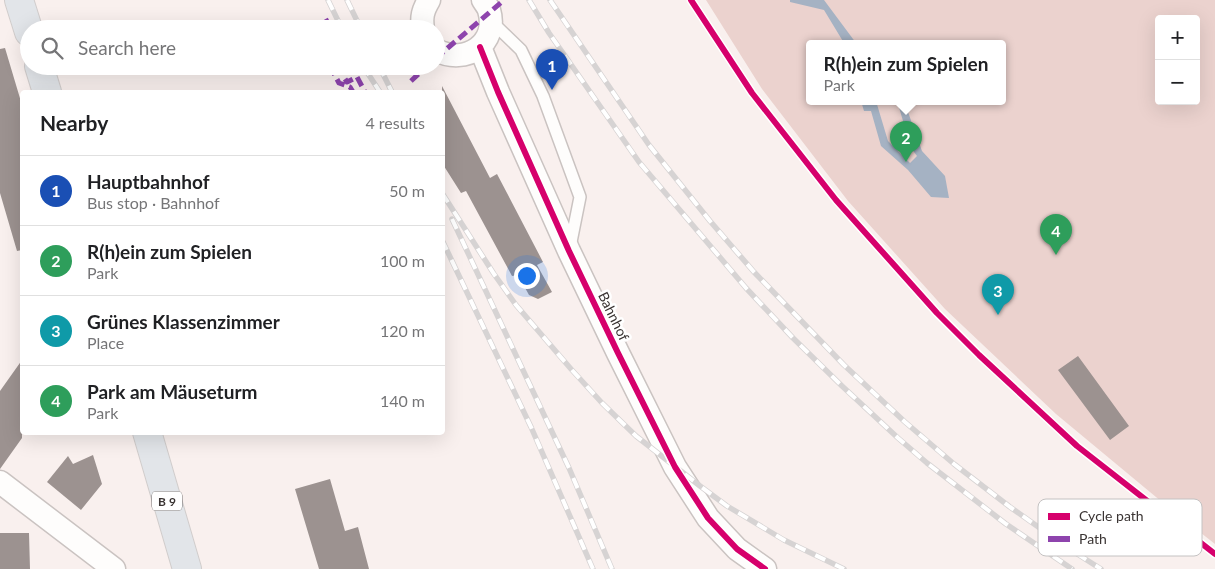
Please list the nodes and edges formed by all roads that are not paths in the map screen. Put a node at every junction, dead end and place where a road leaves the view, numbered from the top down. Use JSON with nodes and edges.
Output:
{"nodes":[{"id":1,"x":19,"y":0,"type":"edge"},
{"id":2,"x":429,"y":0,"type":"edge"},
{"id":3,"x":483,"y":0,"type":"edge"},
{"id":4,"x":25,"y":20,"type":"edge"},
{"id":5,"x":421,"y":20,"type":"edge"},
{"id":6,"x":491,"y":21,"type":"junction"},
{"id":7,"x":480,"y":47,"type":"junction"},
{"id":8,"x":445,"y":54,"type":"edge"},
{"id":9,"x":41,"y":75,"type":"edge"},
{"id":10,"x":45,"y":90,"type":"edge"},
{"id":11,"x":569,"y":251,"type":"junction"},
{"id":12,"x":148,"y":435,"type":"edge"},
{"id":13,"x":0,"y":482,"type":"edge"},
{"id":14,"x":114,"y":569,"type":"edge"},
{"id":15,"x":187,"y":569,"type":"edge"},
{"id":16,"x":766,"y":569,"type":"edge"}],
"edges":[{"from":1,"to":4,"type":"main road"},
{"from":2,"to":5,"type":"street"},
{"from":3,"to":6,"type":"street"},
{"from":6,"to":7,"type":"street"},
{"from":6,"to":11,"type":"lane"},
{"from":7,"to":8,"type":"street"},
{"from":7,"to":11,"type":"street","name":"Bahnhof"},
{"from":9,"to":10,"type":"main road"},
{"from":11,"to":16,"type":"street","name":"Bahnhof"},
{"from":12,"to":15,"type":"main road","number":"B 9"},
{"from":13,"to":14,"type":"street"}]}
